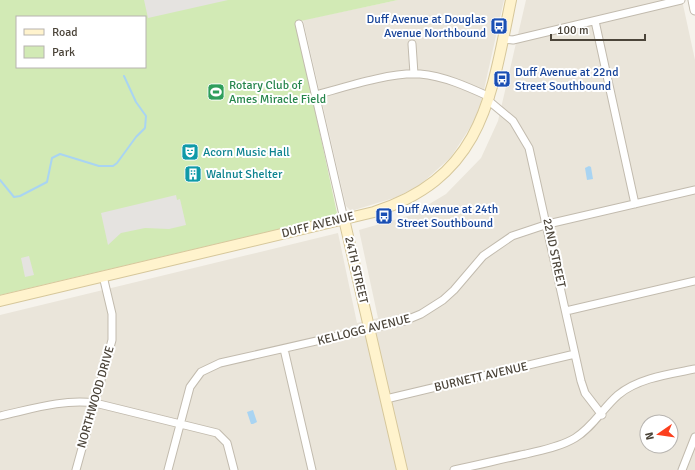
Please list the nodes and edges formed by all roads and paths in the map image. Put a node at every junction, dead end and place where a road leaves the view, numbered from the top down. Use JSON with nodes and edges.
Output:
{"nodes":[{"id":1,"x":511,"y":0,"type":"edge"},
{"id":2,"x":681,"y":0,"type":"edge"},
{"id":3,"x":693,"y":0,"type":"edge"},
{"id":4,"x":695,"y":10,"type":"edge"},
{"id":5,"x":595,"y":21,"type":"junction"},
{"id":6,"x":299,"y":24,"type":"dead end"},
{"id":7,"x":503,"y":39,"type":"junction"},
{"id":8,"x":412,"y":44,"type":"dead end"},
{"id":9,"x":414,"y":74,"type":"junction"},
{"id":10,"x":316,"y":94,"type":"junction"},
{"id":11,"x":489,"y":99,"type":"junction"},
{"id":12,"x":695,"y":190,"type":"edge"},
{"id":13,"x":636,"y":204,"type":"junction"},
{"id":14,"x":344,"y":219,"type":"junction"},
{"id":15,"x":548,"y":224,"type":"junction"},
{"id":16,"x":103,"y":276,"type":"junction"},
{"id":17,"x":695,"y":281,"type":"edge"},
{"id":18,"x":0,"y":301,"type":"edge"},
{"id":19,"x":566,"y":311,"type":"junction"},
{"id":20,"x":370,"y":329,"type":"junction"},
{"id":21,"x":284,"y":349,"type":"junction"},
{"id":22,"x":575,"y":354,"type":"junction"},
{"id":23,"x":695,"y":369,"type":"edge"},
{"id":24,"x":682,"y":372,"type":"junction"},
{"id":25,"x":695,"y":372,"type":"edge"},
{"id":26,"x":386,"y":399,"type":"junction"},
{"id":27,"x":95,"y":403,"type":"junction"},
{"id":28,"x":602,"y":414,"type":"junction"},
{"id":29,"x":0,"y":416,"type":"edge"},
{"id":30,"x":181,"y":424,"type":"junction"},
{"id":31,"x":695,"y":437,"type":"edge"},
{"id":32,"x":76,"y":470,"type":"edge"},
{"id":33,"x":168,"y":470,"type":"edge"},
{"id":34,"x":234,"y":470,"type":"edge"},
{"id":35,"x":312,"y":470,"type":"edge"},
{"id":36,"x":402,"y":470,"type":"edge"},
{"id":37,"x":454,"y":470,"type":"edge"},
{"id":38,"x":683,"y":470,"type":"edge"}],
"edges":[{"from":1,"to":7,"type":"main road","name":"DUFF AVENUE"},
{"from":2,"to":5,"type":"street"},
{"from":3,"to":4,"type":"street"},
{"from":5,"to":7,"type":"street"},
{"from":5,"to":13,"type":"street"},
{"from":6,"to":10,"type":"street","name":"24TH STREET"},
{"from":7,"to":11,"type":"main road","name":"DUFF AVENUE"},
{"from":8,"to":9,"type":"street"},
{"from":9,"to":10,"type":"street","name":"22ND STREET"},
{"from":9,"to":11,"type":"street","name":"22ND STREET"},
{"from":10,"to":14,"type":"street","name":"24TH STREET"},
{"from":11,"to":14,"type":"main road","name":"DUFF AVENUE"},
{"from":11,"to":15,"type":"street","name":"22ND STREET"},
{"from":12,"to":13,"type":"street","name":"KELLOGG AVENUE"},
{"from":13,"to":15,"type":"street","name":"KELLOGG AVENUE"},
{"from":14,"to":16,"type":"main road","name":"DUFF AVENUE"},
{"from":14,"to":20,"type":"main road","name":"24TH STREET"},
{"from":15,"to":19,"type":"street","name":"22ND STREET"},
{"from":15,"to":20,"type":"street","name":"KELLOGG AVENUE"},
{"from":16,"to":18,"type":"main road","name":"DUFF AVENUE"},
{"from":16,"to":27,"type":"street","name":"NORTHWOOD DRIVE"},
{"from":17,"to":19,"type":"street"},
{"from":19,"to":22,"type":"street","name":"22ND STREET"},
{"from":20,"to":21,"type":"street","name":"KELLOGG AVENUE"},
{"from":20,"to":26,"type":"main road","name":"24TH STREET"},
{"from":21,"to":30,"type":"street","name":"KELLOGG AVENUE"},
{"from":21,"to":35,"type":"street"},
{"from":22,"to":26,"type":"street","name":"BURNETT AVENUE"},
{"from":22,"to":28,"type":"street","name":"22ND STREET"},
{"from":23,"to":24,"type":"street"},
{"from":24,"to":25,"type":"street"},
{"from":24,"to":28,"type":"street"},
{"from":26,"to":36,"type":"main road","name":"24TH STREET"},
{"from":27,"to":29,"type":"street"},
{"from":27,"to":30,"type":"street"},
{"from":27,"to":32,"type":"street","name":"NORTHWOOD DRIVE"},
{"from":28,"to":37,"type":"street"},
{"from":30,"to":33,"type":"street","name":"KELLOGG AVENUE"},
{"from":30,"to":34,"type":"street"},
{"from":31,"to":38,"type":"street"}]}
